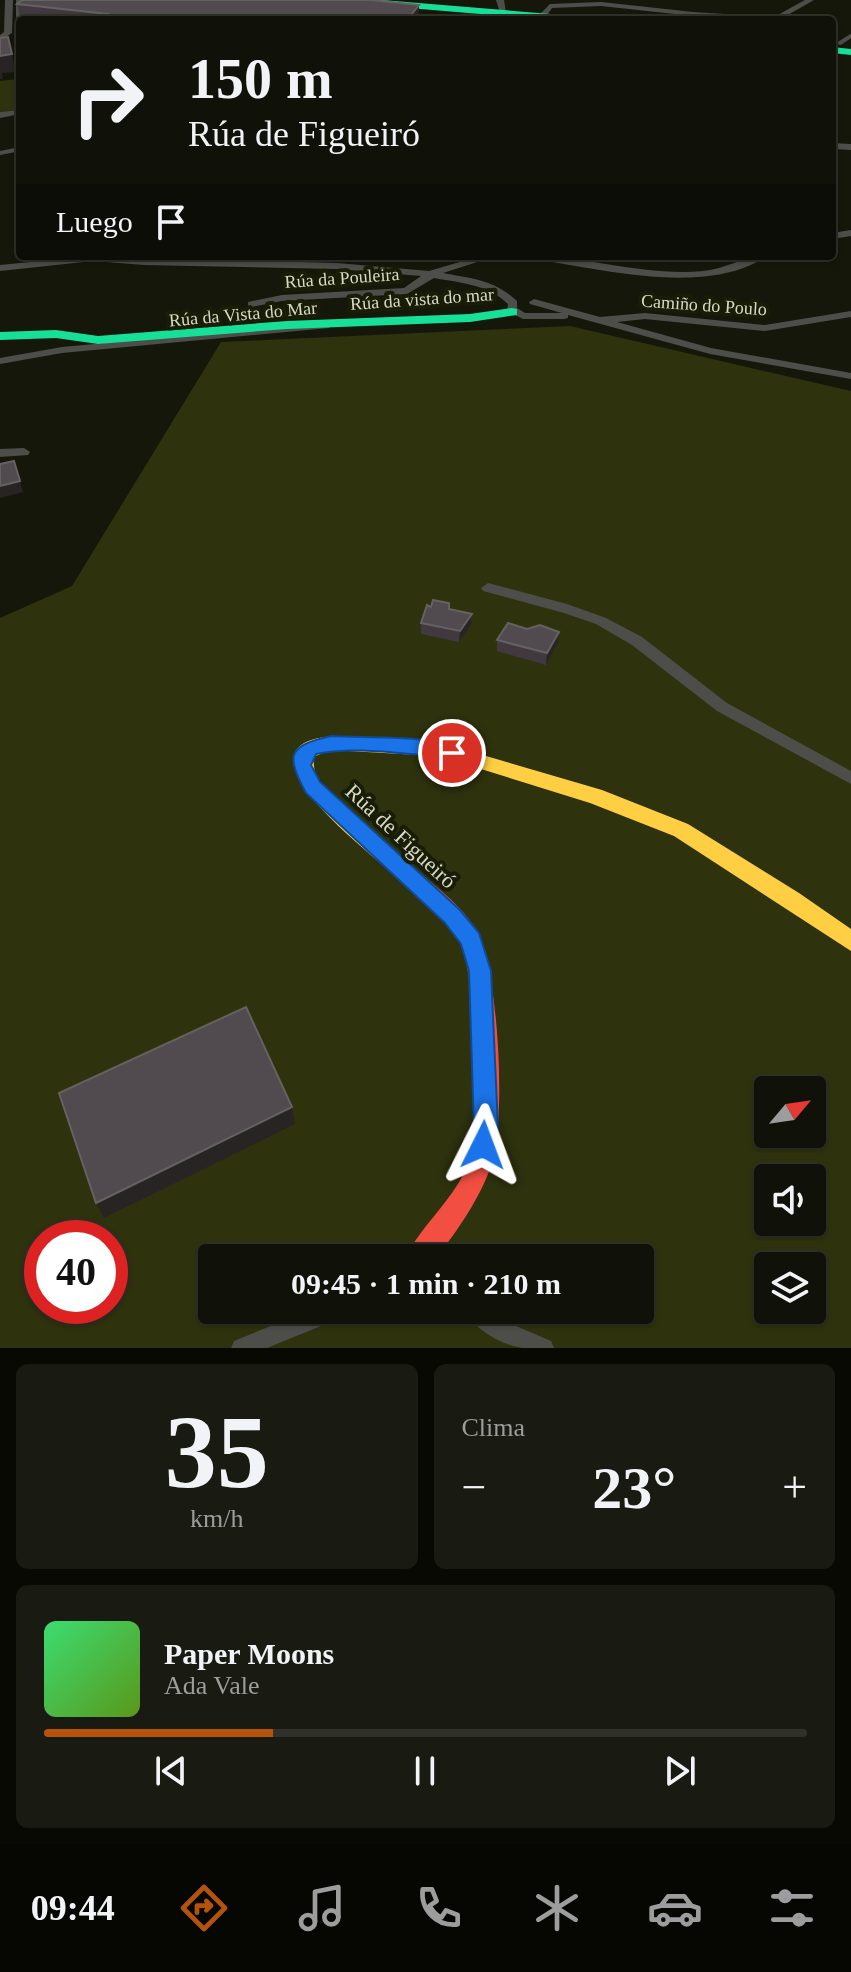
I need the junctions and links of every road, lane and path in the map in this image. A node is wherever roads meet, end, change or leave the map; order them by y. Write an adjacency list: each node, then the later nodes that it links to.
1 (9, 0): 16 (street)
2 (18, 0): 11 (lane)
3 (646, 0): 8 (street)
4 (781, 0): 10 (street)
5 (810, 0): 10 (street)
6 (357, 1): 7 (street); 9 (street)
7 (328, 2)
8 (639, 9): 13 (street); 14 (street)
9 (496, 12): 12 (street)
10 (788, 15): 15 (street)
11 (18, 16)
12 (521, 16)
13 (536, 16)
14 (734, 16)
15 (785, 16)
16 (0, 39)
17 (80, 260): 22 (street, Rúa da Pouleira)
18 (175, 260): 23 (street, Rúa da Pouleira)
19 (477, 260): 23 (street)
20 (562, 260): 21 (street)
21 (752, 260)
22 (0, 268)
23 (430, 274): 25 (street, Rúa da Pouleira); 26 (street, Rúa da Pouleira)
24 (534, 302): 26 (street); 26 (street); 28 (street)
25 (252, 304)
26 (518, 310): 28 (street); 29 (street, Rúa da vista do mar)
27 (851, 314): 28 (street, Camiño do Poulo)
28 (596, 318): 33 (street)
29 (333, 325): 31 (street, Rúa da Vista do Mar)
30 (0, 336): 31 (street, Rúa da Vista do Mar)
31 (73, 342): 32 (street, Rúa da Vista do Mar)
32 (0, 361)
33 (851, 376)
34 (24, 452): 35 (street)
35 (0, 453)
36 (488, 588): 37 (street)
37 (851, 778)
38 (851, 941): 39 (street, Rúa de Figueiró)
39 (436, 1244)
40 (301, 1324): 42 (street)
41 (488, 1324): 43 (street)
42 (241, 1348)
43 (544, 1348)

